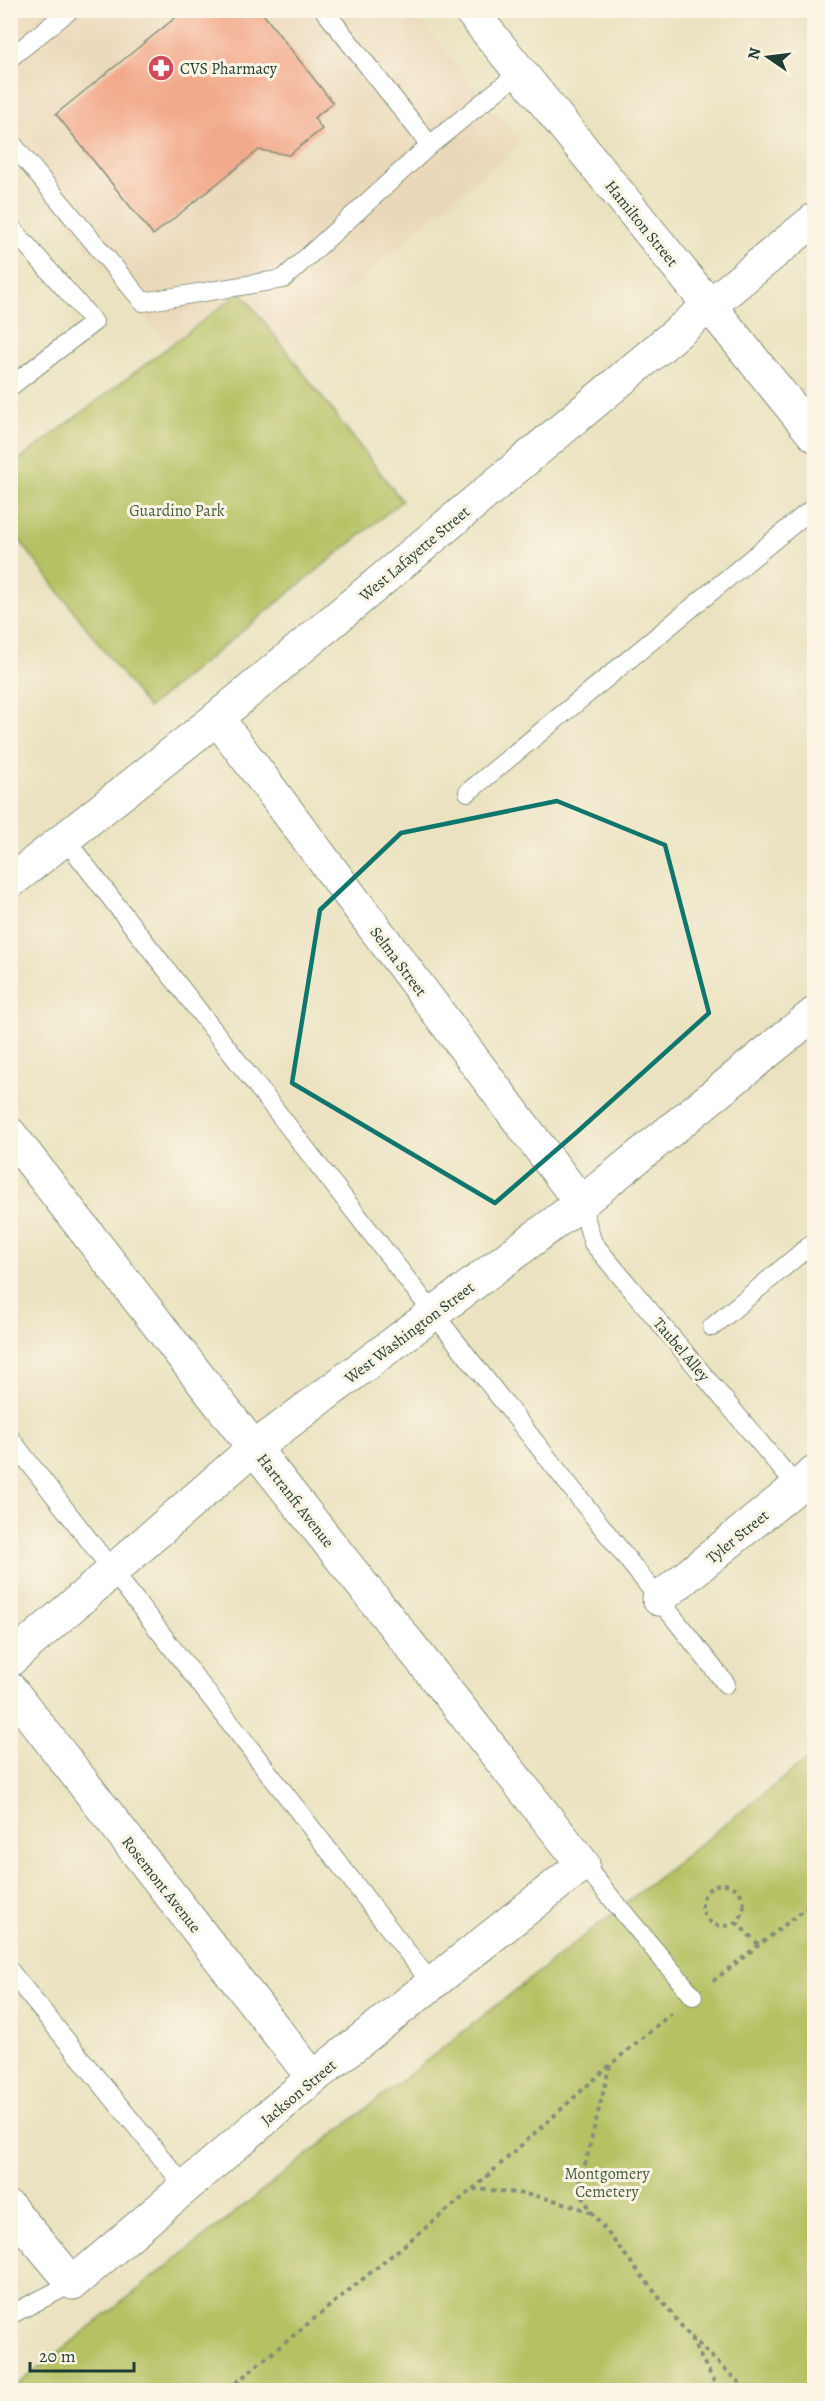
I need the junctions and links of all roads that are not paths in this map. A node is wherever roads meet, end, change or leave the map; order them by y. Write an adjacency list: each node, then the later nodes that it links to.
1 (70, 10): 4 (lane)
2 (324, 10): 7 (lane)
3 (470, 10): 5 (street, Hamilton Street)
4 (10, 58)
5 (519, 72): 7 (lane); 10 (street, Hamilton Street)
6 (10, 141): 7 (lane)
7 (430, 145)
8 (814, 220): 10 (street, West Lafayette Street)
9 (10, 226): 11 (lane)
10 (709, 306): 12 (street, Hamilton Street); 14 (street, West Lafayette Street)
11 (10, 387)
12 (814, 435)
13 (814, 507): 15 (lane)
14 (217, 718): 16 (street, West Lafayette Street); 20 (street, Selma Street)
15 (468, 792)
16 (65, 839): 17 (street, West Lafayette Street); 22 (lane)
17 (10, 882)
18 (812, 1022): 20 (street, West Washington Street)
19 (10, 1134): 25 (street, Hartranft Avenue)
20 (581, 1203): 22 (street, West Washington Street); 26 (lane, Taubel Alley)
21 (814, 1242): 23 (lane)
22 (434, 1314): 25 (street, West Washington Street); 28 (lane)
23 (712, 1327)
24 (10, 1438): 27 (lane)
25 (254, 1448): 27 (street, West Washington Street); 32 (street, Hartranft Avenue)
26 (806, 1480): 28 (street, Tyler Street)
27 (114, 1570): 29 (street, West Washington Street); 34 (lane)
28 (659, 1599): 30 (lane)
29 (10, 1660)
30 (726, 1684)
31 (10, 1689): 36 (street, Rosemont Avenue)
32 (583, 1864): 34 (street, Jackson Street); 35 (lane)
33 (10, 1971): 37 (lane)
34 (432, 1984): 36 (street, Jackson Street)
35 (693, 1996)
36 (314, 2078): 37 (street, Jackson Street)
37 (186, 2188): 39 (street, Jackson Street)
38 (10, 2208): 39 (street)
39 (72, 2283): 40 (lane, Jackson Street)
40 (10, 2315)

